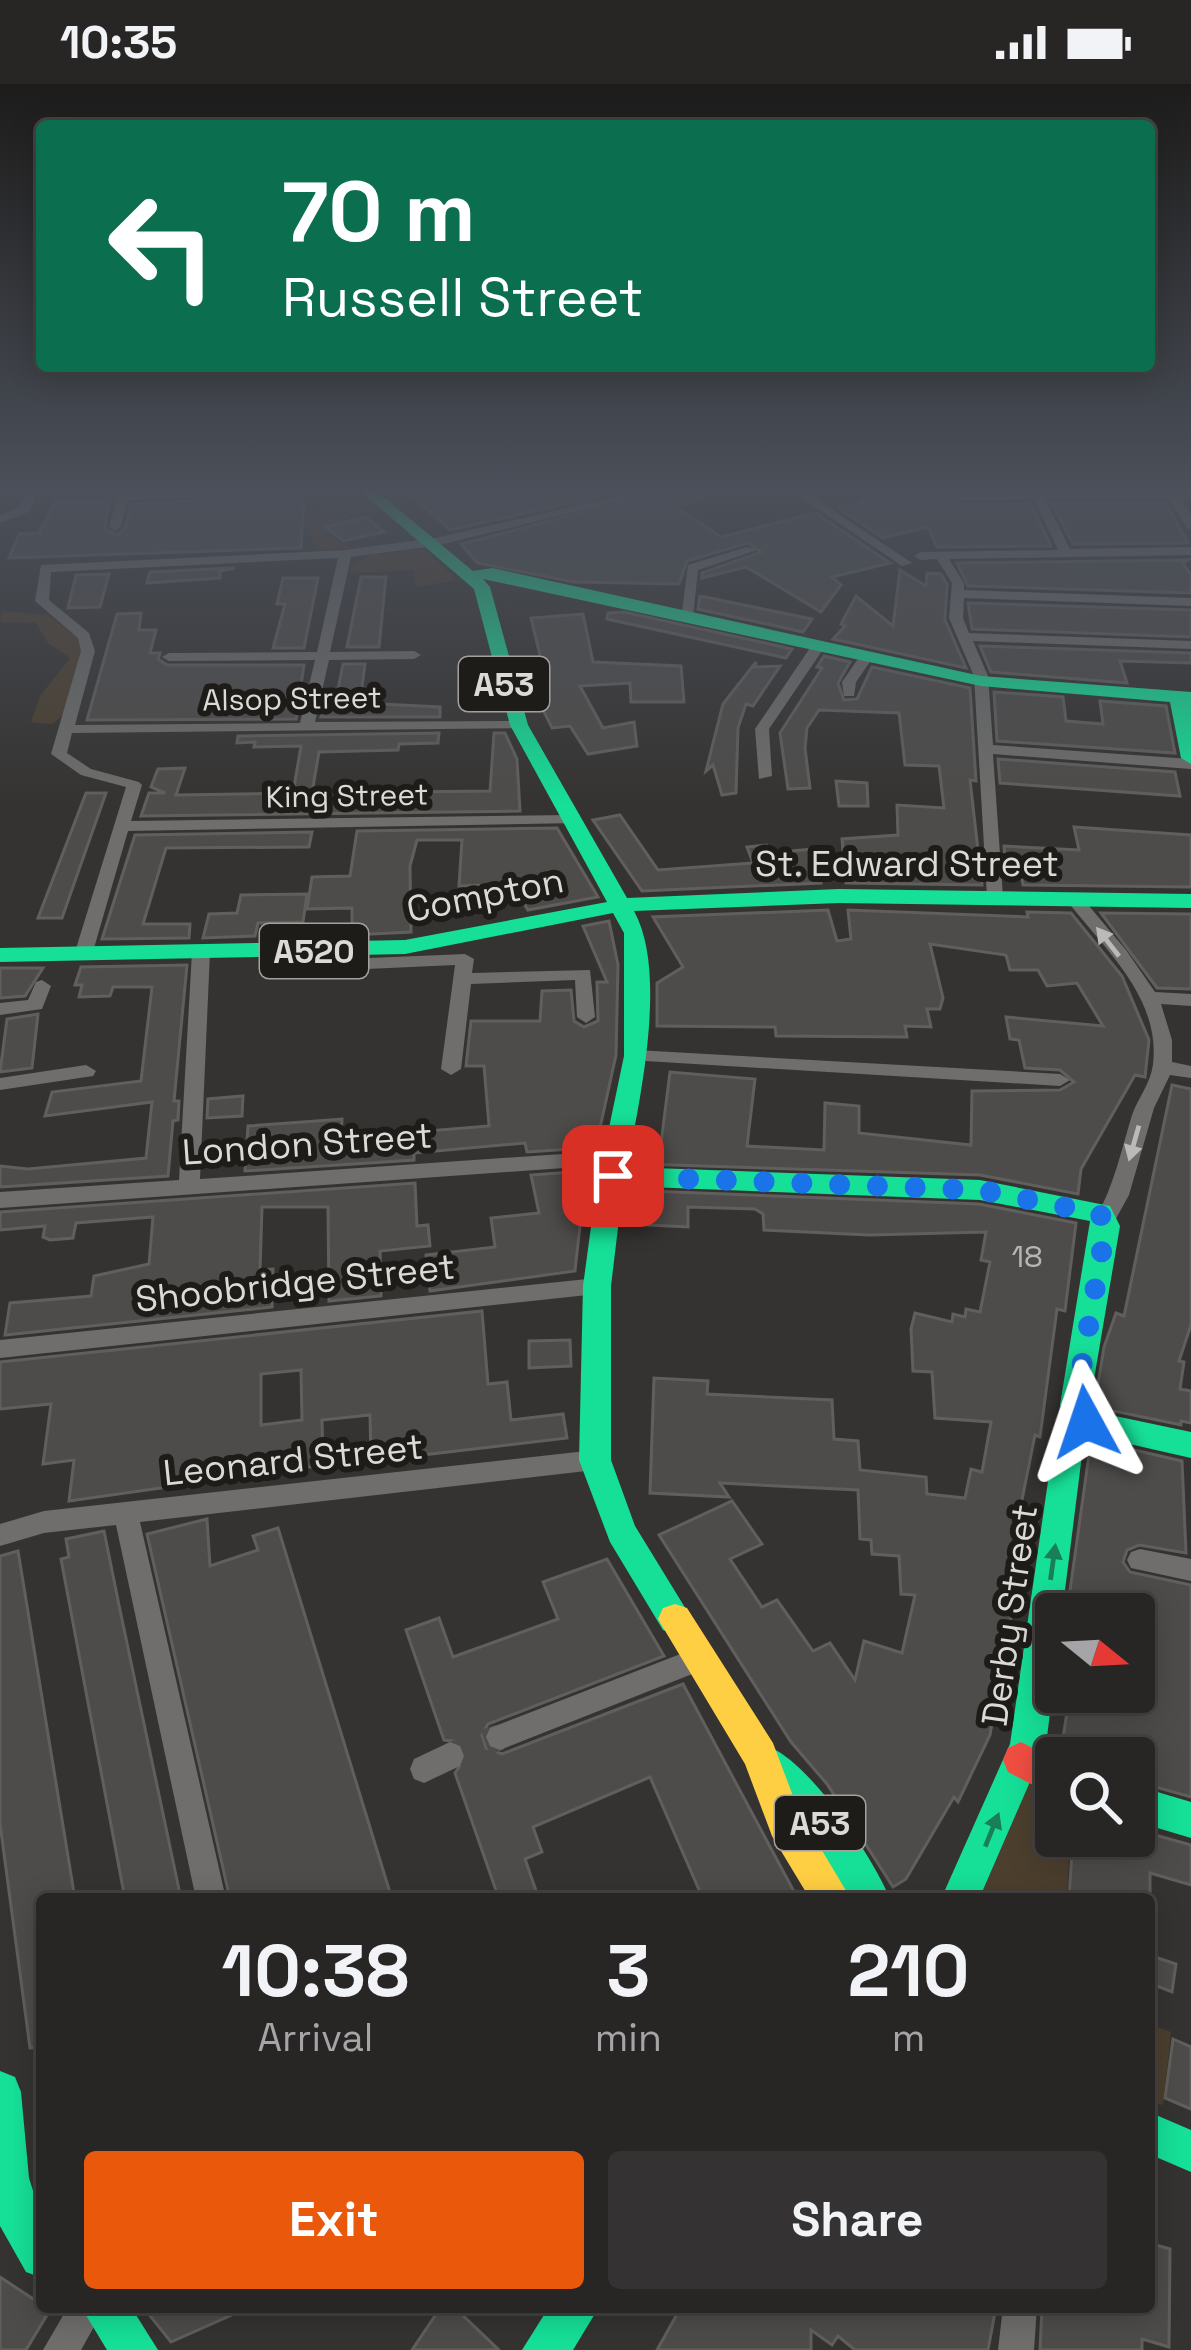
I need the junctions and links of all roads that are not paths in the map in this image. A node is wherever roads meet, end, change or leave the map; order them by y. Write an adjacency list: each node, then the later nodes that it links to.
1 (41, 596): 22 (street)
2 (336, 596): 13 (street)
3 (484, 596): 20 (main road, A53)
4 (595, 596): 9 (main road)
5 (689, 596): 9 (street)
6 (957, 596): 10 (street)
7 (1008, 596): 8 (street)
8 (1191, 602)
9 (686, 616): 11 (main road)
10 (964, 638): 12 (street); 17 (street)
11 (818, 645): 15 (main road); 25 (street)
12 (1191, 645)
13 (322, 656): 14 (street); 16 (street); 21 (street)
14 (414, 656)
15 (867, 656): 17 (main road); 18 (street)
16 (170, 657)
17 (981, 680): 19 (main road); 23 (street)
18 (849, 693)
19 (1185, 697): 24 (main road)
20 (519, 725): 21 (street, Alsop Street); 26 (main road, A53)
21 (307, 726): 22 (street, Alsop Street)
22 (66, 729): 27 (street)
23 (988, 749): 24 (street); 28 (street)
24 (1191, 761)
25 (764, 776)
26 (572, 820): 27 (street, King Street); 31 (main road, A53)
27 (123, 826): 35 (street)
28 (994, 897): 29 (main road, St. Edward Street / A520); 31 (main road, St. Edward Street / A520)
29 (1073, 898): 30 (main road, St. Edward Street / A520); 38 (street, one-way to 29)
30 (1191, 901)
31 (623, 905): 32 (main road, Compton / A520); 42 (main road, A53)
32 (329, 951): 33 (main road, Compton / A520); 36 (street)
33 (201, 952): 35 (main road, Compton / A520); 50 (street)
34 (0, 955): 35 (main road, Compton / A520)
35 (83, 955)
36 (465, 969): 41 (street); 44 (street)
37 (42, 986): 40 (street)
38 (1151, 998): 39 (street); 43 (street)
39 (1191, 1000)
40 (0, 1009)
41 (586, 1017)
42 (636, 1057): 47 (street); 49 (main road, A53)
43 (1163, 1066): 46 (street); 52 (street, Derby Street, one-way to 52)
44 (452, 1069)
45 (86, 1071): 48 (street)
46 (1191, 1072)
47 (1060, 1081)
48 (0, 1084)
49 (616, 1167): 50 (street, London Street); 52 (main road); 53 (main road, A53)
50 (190, 1185): 51 (street, London Street)
51 (0, 1200)
52 (1106, 1220): 55 (main road, Derby Street)
53 (597, 1286): 54 (street, Shoobridge Street); 57 (main road, A53)
54 (0, 1349)
55 (1086, 1422): 56 (main road); 65 (main road, Derby Street, one-way to 55)
56 (1191, 1445)
57 (596, 1460): 58 (street, Leonard Street); 62 (main road, A53)
58 (126, 1513): 59 (street, Leonard Street); 69 (street)
59 (0, 1535)
60 (1140, 1560): 61 (street)
61 (1191, 1570)
62 (701, 1658): 63 (street); 64 (main road, A53)
63 (500, 1737)
64 (760, 1755): 70 (main road, A53); 71 (main road, A53)
65 (1021, 1760): 66 (main road); 72 (main road, Derby Street, one-way to 65)
66 (1035, 1768)
67 (1155, 1809): 68 (main road)
68 (1191, 1820)
69 (210, 1893)
70 (828, 1893)
71 (867, 1893)
72 (963, 1893)
73 (0, 2092): 76 (main road)
74 (1155, 2136): 75 (main road)
75 (1191, 2152)
76 (7, 2210): 77 (main road)
77 (36, 2251)
78 (84, 2313): 82 (street)
79 (107, 2313): 83 (main road)
80 (573, 2313): 84 (main road)
81 (1019, 2313): 85 (street)
82 (61, 2350)
83 (135, 2350)
84 (545, 2350)
85 (1016, 2350)

